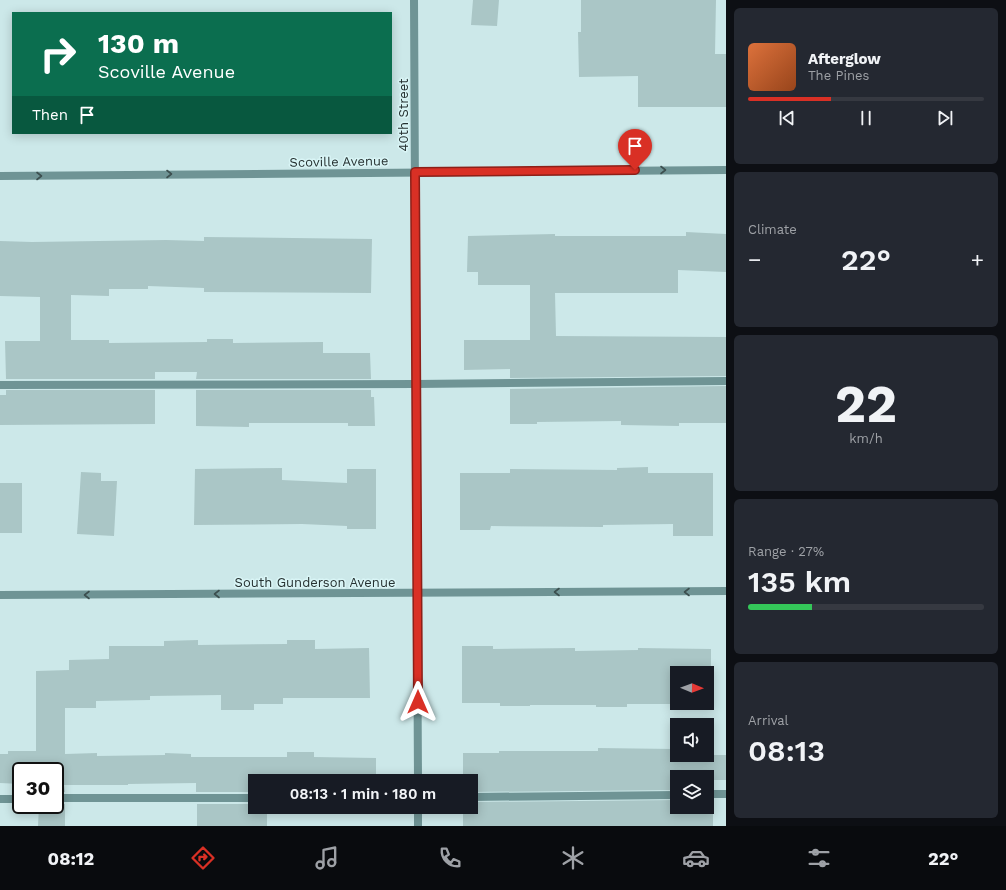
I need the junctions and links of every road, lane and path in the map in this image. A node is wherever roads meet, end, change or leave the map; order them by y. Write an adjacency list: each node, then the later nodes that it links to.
1 (414, 0): 3 (street, 40th Street)
2 (726, 170): 3 (street, Scoville Avenue, one-way to 2)
3 (415, 172): 4 (street, Scoville Avenue, one-way to 3); 6 (street, 40th Street)
4 (0, 176)
5 (726, 381): 6 (street)
6 (416, 384): 7 (street); 9 (street, 40th Street)
7 (0, 385)
8 (726, 591): 9 (street, South Gunderson Avenue, one-way to 9)
9 (417, 593): 10 (street, South Gunderson Avenue, one-way to 10); 11 (street, 40th Street)
10 (0, 595)
11 (418, 774)
12 (714, 794): 13 (street)
13 (726, 794)
14 (670, 795): 15 (street)
15 (478, 797)
16 (64, 798): 17 (street)
17 (248, 798)
18 (0, 799): 19 (street)
19 (12, 799)
20 (418, 814): 21 (street)
21 (418, 826)

